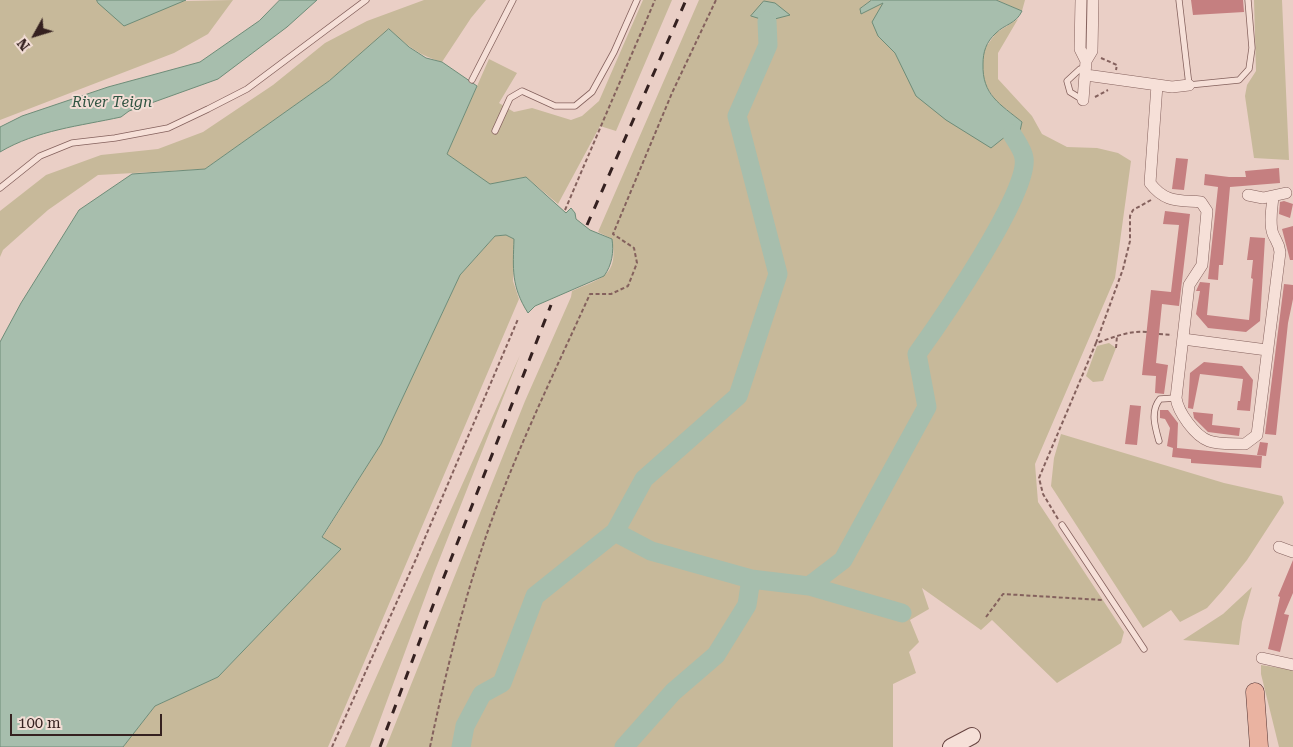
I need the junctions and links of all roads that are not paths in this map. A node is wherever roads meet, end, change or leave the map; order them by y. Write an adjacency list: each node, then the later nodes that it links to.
1 (366, 0): 14 (lane)
2 (513, 0): 9 (lane)
3 (637, 0): 13 (lane)
4 (1081, 0): 8 (street)
5 (1093, 0): 8 (street)
6 (1179, 0): 11 (lane)
7 (1248, 0): 11 (lane)
8 (1086, 68): 10 (street); 12 (street); 12 (lane)
9 (472, 80)
10 (1157, 85): 11 (street); 18 (street)
11 (1189, 85)
12 (1088, 99)
13 (494, 131)
14 (0, 188)
15 (1286, 193): 17 (street)
16 (1248, 195): 17 (street)
17 (1273, 197): 19 (street)
18 (1183, 338): 19 (street); 20 (street)
19 (1267, 350): 20 (street)
20 (1176, 398): 21 (lane)
21 (1154, 425): 22 (lane); 23 (lane)
22 (1147, 428)
23 (1160, 441)
24 (1062, 525): 27 (lane)
25 (1279, 547): 26 (street)
26 (1293, 552)
27 (1144, 648)
28 (1262, 658): 29 (street)
29 (1293, 665)
30 (1255, 692): 33 (main road)
31 (972, 736): 32 (street)
32 (951, 747)
33 (1259, 747)

